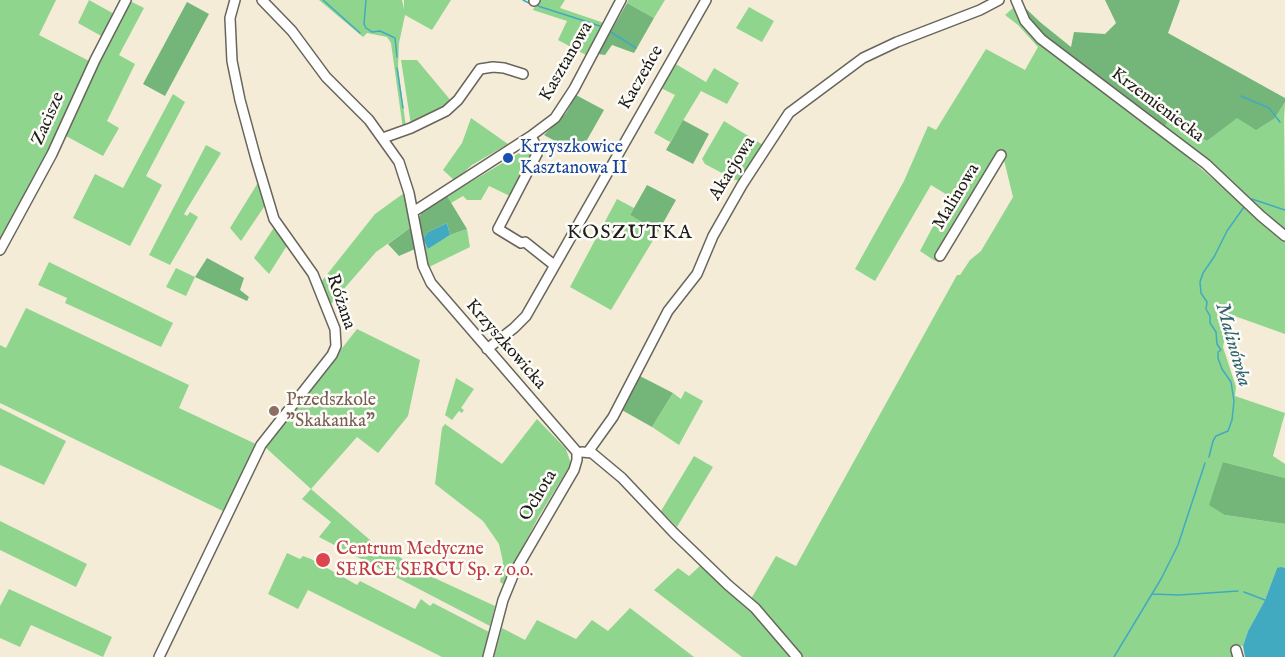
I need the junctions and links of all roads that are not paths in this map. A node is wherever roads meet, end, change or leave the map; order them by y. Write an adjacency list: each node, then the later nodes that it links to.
1 (126, 0): 14 (street, Zacisze)
2 (235, 0): 20 (street, Różana)
3 (262, 0): 10 (street, Krzyszkowicka)
4 (621, 0): 9 (street, Kasztanowa)
5 (706, 0): 16 (street, Kaczeńce)
6 (999, 0): 19 (street, Akacjowa)
7 (1016, 0): 13 (street, Krzemieniecka)
8 (523, 74): 10 (street)
9 (531, 136): 12 (street, Kasztanowa); 16 (street)
10 (383, 138): 12 (street, Krzyszkowicka)
11 (1001, 155): 15 (street, Malinowa)
12 (413, 212): 17 (street, Krzyszkowicka)
13 (1285, 236)
14 (0, 250)
15 (940, 256)
16 (554, 265): 17 (street, Kaczeńce)
17 (487, 349): 18 (street, Krzyszkowicka)
18 (577, 452): 19 (street); 21 (street, Ochota)
19 (588, 452): 22 (street)
20 (159, 657)
21 (488, 657)
22 (797, 657)

